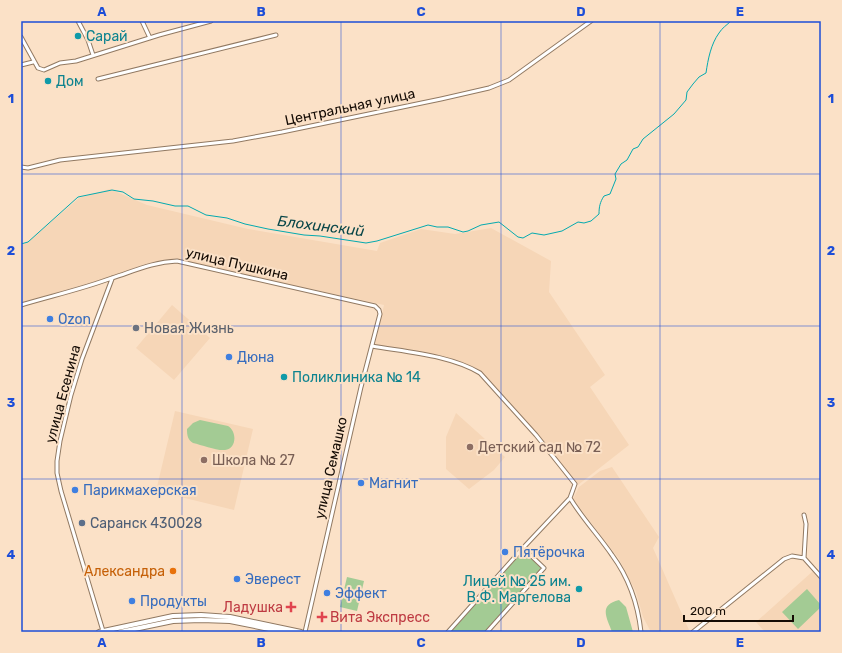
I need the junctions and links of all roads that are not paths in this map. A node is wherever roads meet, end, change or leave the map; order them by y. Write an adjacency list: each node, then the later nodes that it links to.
1 (78, 21): 8 (street)
2 (142, 21): 7 (street)
3 (209, 21): 7 (street)
4 (591, 21): 12 (street, Центральная улица)
5 (276, 35): 11 (street)
6 (21, 37): 9 (street)
7 (150, 38): 8 (street)
8 (93, 55): 9 (street)
9 (33, 62): 10 (street)
10 (21, 65)
11 (98, 79)
12 (21, 167)
13 (112, 279): 14 (street, улица Пушкина); 15 (street, улица Пушкина); 23 (street, улица Есенина)
14 (21, 305)
15 (379, 310): 16 (street, улица Семашко)
16 (372, 346): 17 (street); 27 (street, улица Семашко)
17 (570, 498): 19 (street); 30 (street)
18 (804, 515): 20 (street)
19 (523, 548): 28 (street); 29 (street)
20 (804, 558): 21 (street); 31 (street)
21 (821, 577)
22 (230, 619): 23 (main road); 24 (main road); 25 (main road); 26 (main road)
23 (102, 632)
24 (120, 632)
25 (284, 632)
26 (300, 632)
27 (305, 632)
28 (448, 632)
29 (487, 632)
30 (641, 632)
31 (693, 632)

